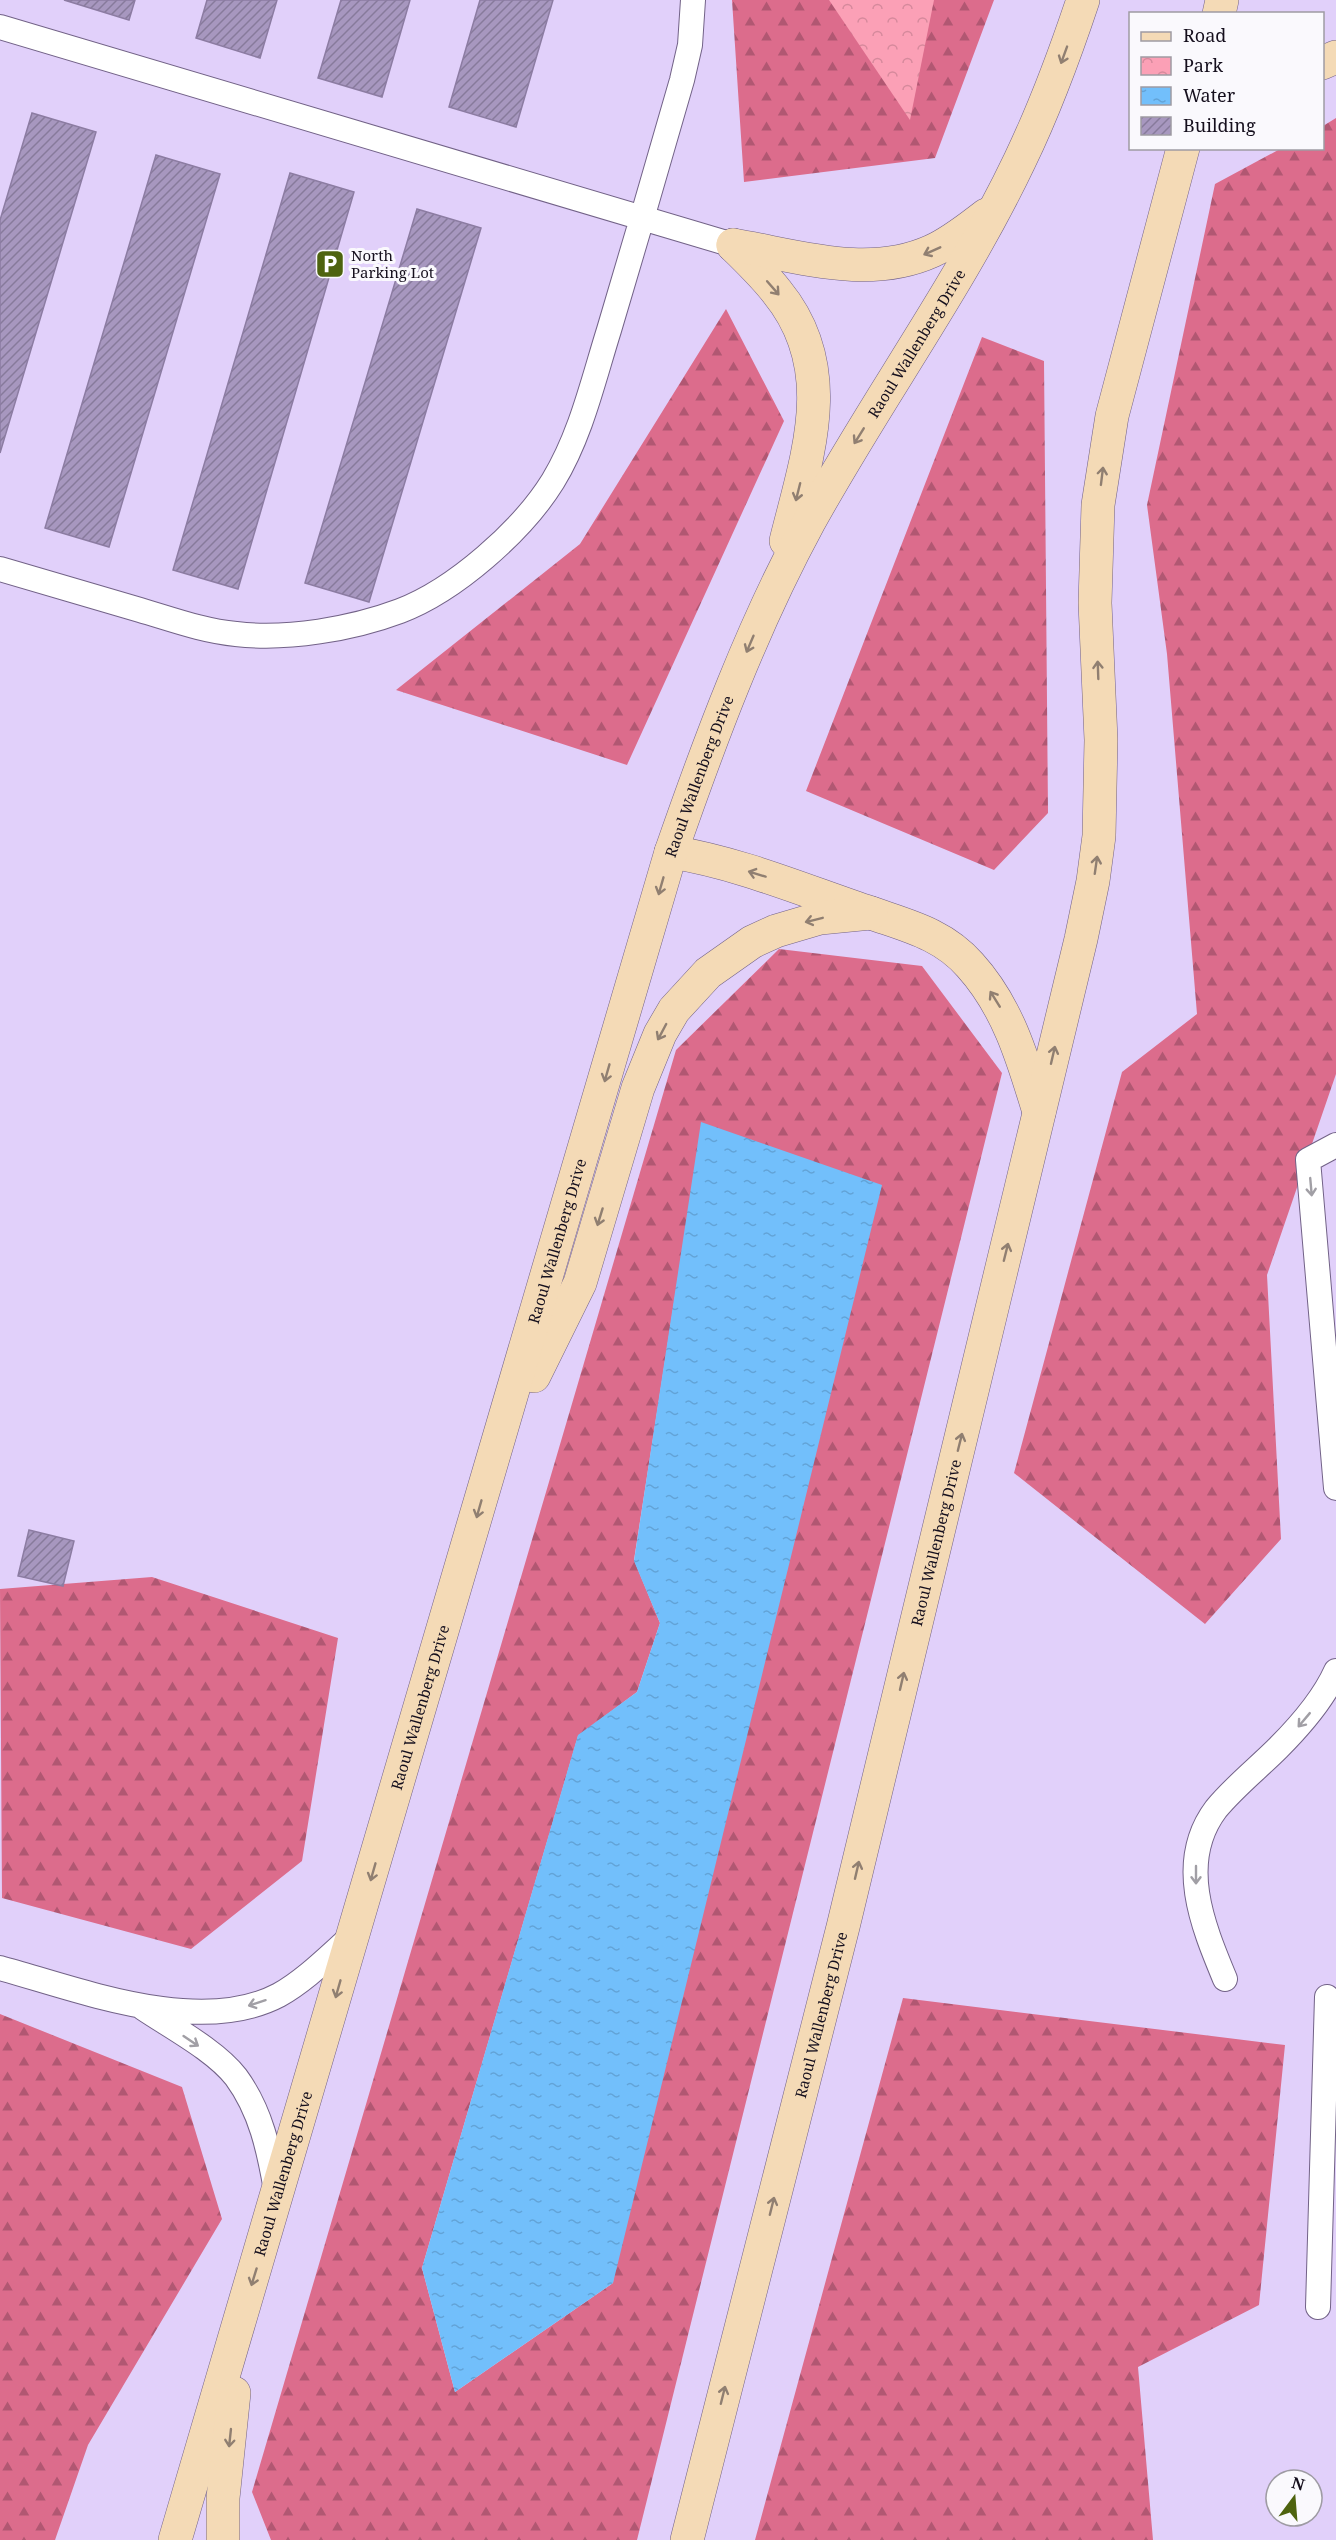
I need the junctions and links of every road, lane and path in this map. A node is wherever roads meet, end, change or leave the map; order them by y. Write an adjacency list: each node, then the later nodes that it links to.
1 (693, 0): 6 (lane)
2 (1083, 0): 5 (street, Raoul Wallenberg Drive, one-way to 5)
3 (0, 27): 6 (lane)
4 (1187, 154): 12 (street, Raoul Wallenberg Drive, one-way to 4)
5 (997, 206): 7 (street, one-way to 7); 9 (street, Raoul Wallenberg Drive, one-way to 9)
6 (643, 218): 7 (lane); 8 (lane)
7 (733, 245): 9 (street, one-way to 9)
8 (0, 569)
9 (773, 590): 10 (street, Raoul Wallenberg Drive, one-way to 10)
10 (671, 852): 11 (street, one-way to 10); 14 (street, Raoul Wallenberg Drive, one-way to 14)
11 (872, 913): 12 (street, one-way to 11); 14 (street, one-way to 14)
12 (1039, 1112): 25 (street, Raoul Wallenberg Drive, one-way to 12)
13 (1336, 1145): 15 (lane, one-way to 15)
14 (495, 1453): 17 (street, Raoul Wallenberg Drive, one-way to 17)
15 (1336, 1488)
16 (1336, 1671): 19 (lane, one-way to 19)
17 (355, 1933): 21 (lane, one-way to 21); 22 (street, Raoul Wallenberg Drive, one-way to 22)
18 (0, 1968): 21 (lane)
19 (1226, 1979)
20 (1327, 1997): 23 (lane)
21 (143, 2008): 22 (lane, one-way to 22)
22 (278, 2196): 24 (street, Raoul Wallenberg Drive, one-way to 24)
23 (1318, 2307)
24 (242, 2317): 26 (street, Raoul Wallenberg Drive); 27 (street, one-way to 27)
25 (708, 2451): 28 (street); 29 (street, Raoul Wallenberg Drive)
26 (175, 2540)
27 (223, 2540)
28 (671, 2540)
29 (687, 2540)

